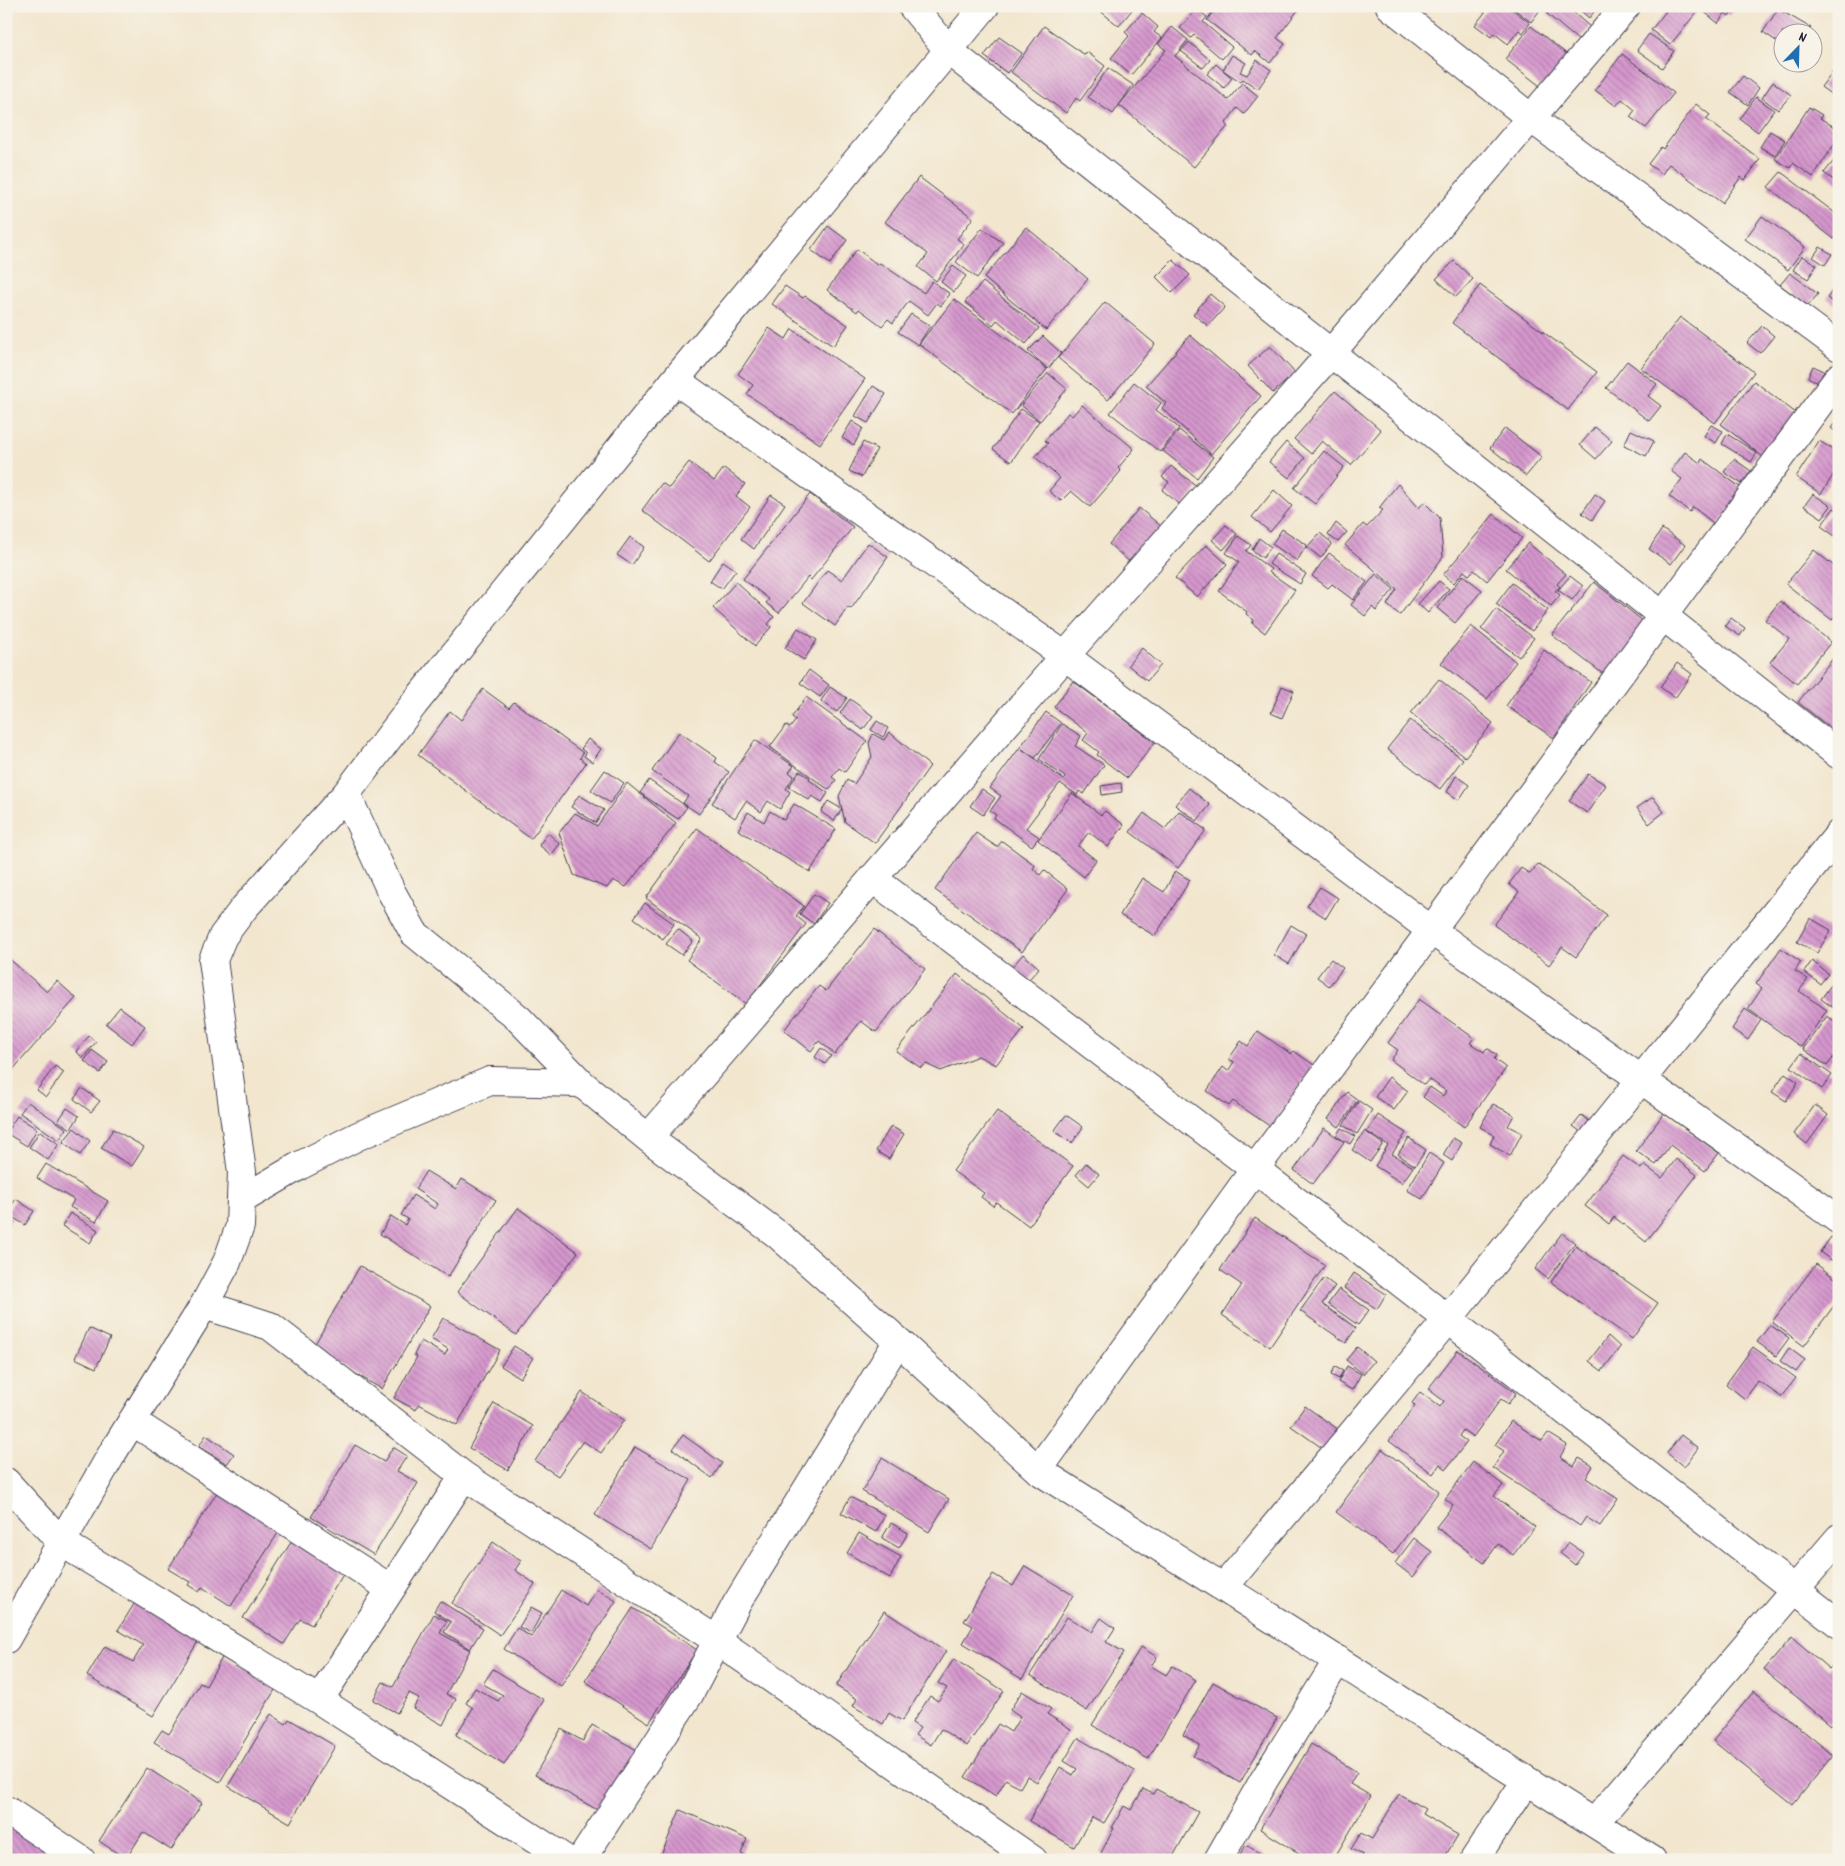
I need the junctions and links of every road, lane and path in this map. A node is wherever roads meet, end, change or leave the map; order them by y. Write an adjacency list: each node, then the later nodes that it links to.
1 (912, 6): 5 (street)
2 (985, 6): 5 (street)
3 (1390, 6): 6 (street)
4 (1626, 6): 6 (street)
5 (949, 51): 8 (street); 10 (street)
6 (1532, 119): 7 (street); 8 (street)
7 (1839, 347)
8 (1331, 353): 11 (street); 12 (street)
9 (1839, 377): 11 (street)
10 (675, 380): 12 (street); 14 (street)
11 (1664, 616): 13 (street); 17 (street)
12 (1065, 656): 16 (street); 17 (street)
13 (1839, 755)
14 (346, 794): 19 (street); 22 (street)
15 (1839, 834): 18 (street)
16 (872, 878): 20 (street); 21 (street)
17 (1431, 930): 18 (street); 21 (street)
18 (1640, 1080): 23 (street); 25 (street)
19 (582, 1083): 20 (street); 22 (street)
20 (648, 1138): 26 (street)
21 (1255, 1169): 25 (street); 28 (street)
22 (242, 1200): 24 (street)
23 (1839, 1220)
24 (204, 1304): 27 (street); 29 (street)
25 (1448, 1319): 33 (street); 35 (street)
26 (898, 1341): 28 (street); 38 (street)
27 (132, 1421): 32 (street); 34 (street)
28 (1038, 1470): 33 (street)
29 (464, 1476): 34 (street); 38 (street)
30 (6, 1482): 32 (street)
31 (1839, 1538): 35 (street)
32 (61, 1542): 37 (street); 40 (street)
33 (1223, 1588): 39 (street)
34 (391, 1589): 40 (street)
35 (1796, 1590): 36 (street); 43 (street)
36 (1839, 1624)
37 (6, 1639)
38 (718, 1640): 46 (street); 47 (street)
39 (1338, 1660): 41 (street); 48 (street)
40 (319, 1700): 45 (street)
41 (1526, 1781): 43 (street); 49 (street)
42 (6, 1810): 44 (street)
43 (1594, 1823): 50 (street)
44 (81, 1860)
45 (567, 1860)
46 (581, 1860)
47 (1033, 1860)
48 (1218, 1860)
49 (1474, 1860)
50 (1652, 1860)

